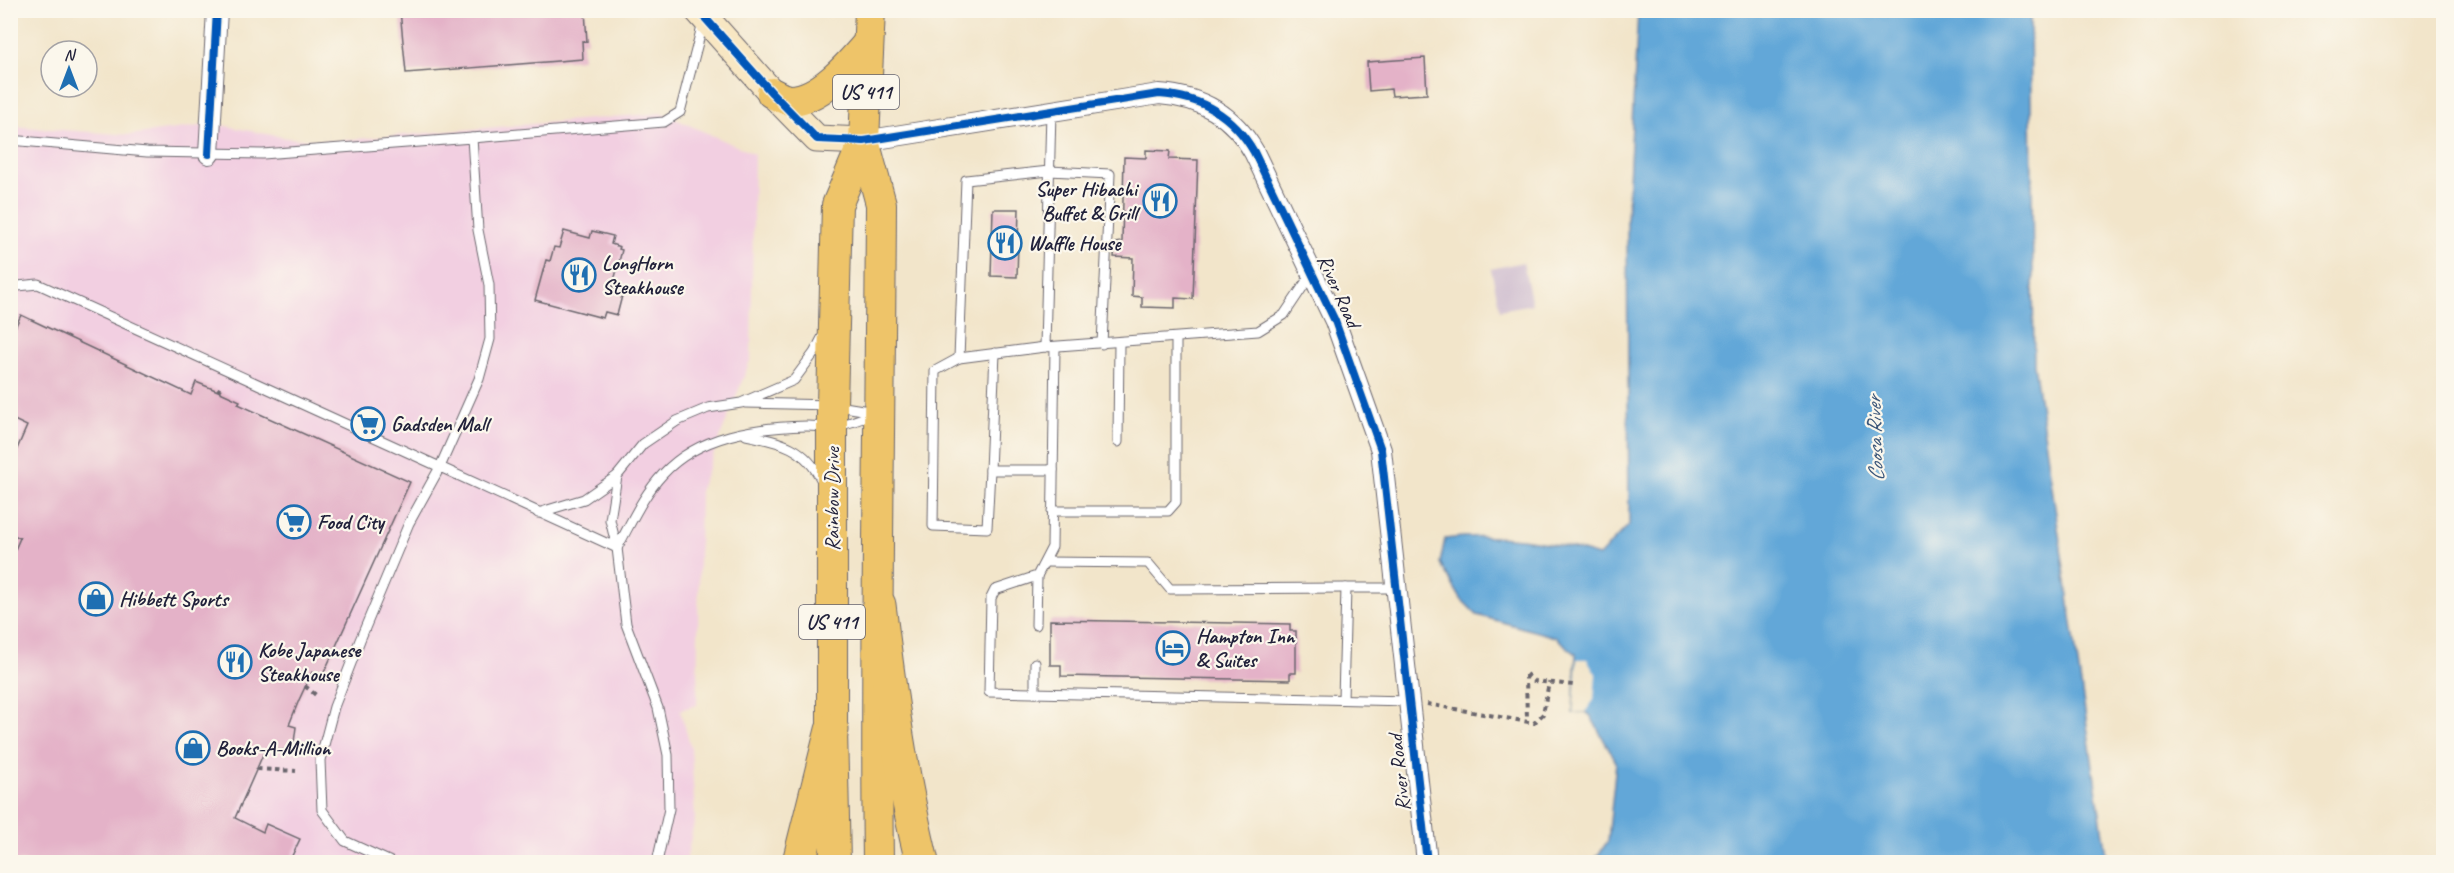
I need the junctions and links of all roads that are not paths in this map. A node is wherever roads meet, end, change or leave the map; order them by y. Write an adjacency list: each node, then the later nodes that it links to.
1 (217, 10): 10 (street)
2 (870, 10): 4 (main road, Rainbow Drive / US 411)
3 (701, 14): 5 (street); 7 (lane)
4 (868, 43): 5 (main road); 9 (main road, Rainbow Drive / US 411)
5 (772, 93): 9 (street)
6 (1052, 111): 9 (street, River Road); 11 (lane); 12 (street, River Road)
7 (472, 138): 10 (lane); 26 (lane)
8 (10, 140): 10 (lane)
9 (864, 141): 14 (main road, Rainbow Drive / US 411); 22 (main road, Rainbow Drive / US 411)
10 (209, 154)
11 (1049, 171): 17 (lane); 18 (lane); 20 (lane)
12 (1312, 273): 15 (lane); 37 (street, River Road)
13 (10, 290): 26 (lane)
14 (834, 313): 21 (lane); 23 (main road, Rainbow Drive / US 411)
15 (1176, 338): 16 (lane); 30 (lane)
16 (1119, 342): 17 (lane); 25 (lane)
17 (1102, 344): 18 (lane)
18 (1050, 347): 19 (lane); 28 (lane)
19 (994, 354): 20 (lane); 27 (lane)
20 (959, 358): 27 (lane)
21 (741, 403): 23 (lane); 29 (lane)
22 (880, 412): 23 (lane); 23 (lane); 38 (main road, Rainbow Drive / US 411)
23 (832, 416): 24 (lane); 32 (main road, Rainbow Drive / US 411)
24 (741, 433): 32 (lane); 33 (lane)
25 (1118, 442)
26 (440, 467): 31 (lane); 45 (lane)
27 (990, 470): 28 (lane)
28 (1053, 470): 30 (lane)
29 (617, 476): 31 (lane); 33 (lane)
30 (1052, 511): 34 (lane)
31 (538, 513): 33 (lane)
32 (832, 515): 44 (main road, Rainbow Drive / US 411)
33 (617, 548): 46 (lane)
34 (1045, 562): 35 (lane); 36 (lane)
35 (1037, 576): 39 (lane); 41 (lane)
36 (1346, 588): 37 (lane); 42 (lane)
37 (1396, 588): 43 (street, River Road)
38 (879, 605): 49 (main road, Rainbow Drive / US 411); 50 (highway)
39 (1036, 625)
40 (1035, 663): 41 (lane)
41 (1035, 693): 42 (lane)
42 (1343, 699): 43 (lane)
43 (1409, 700): 51 (street, River Road)
44 (832, 730): 47 (highway); 48 (main road, Rainbow Drive / US 411)
45 (391, 862)
46 (657, 862)
47 (799, 862)
48 (835, 862)
49 (878, 862)
50 (922, 862)
51 (1426, 862)

